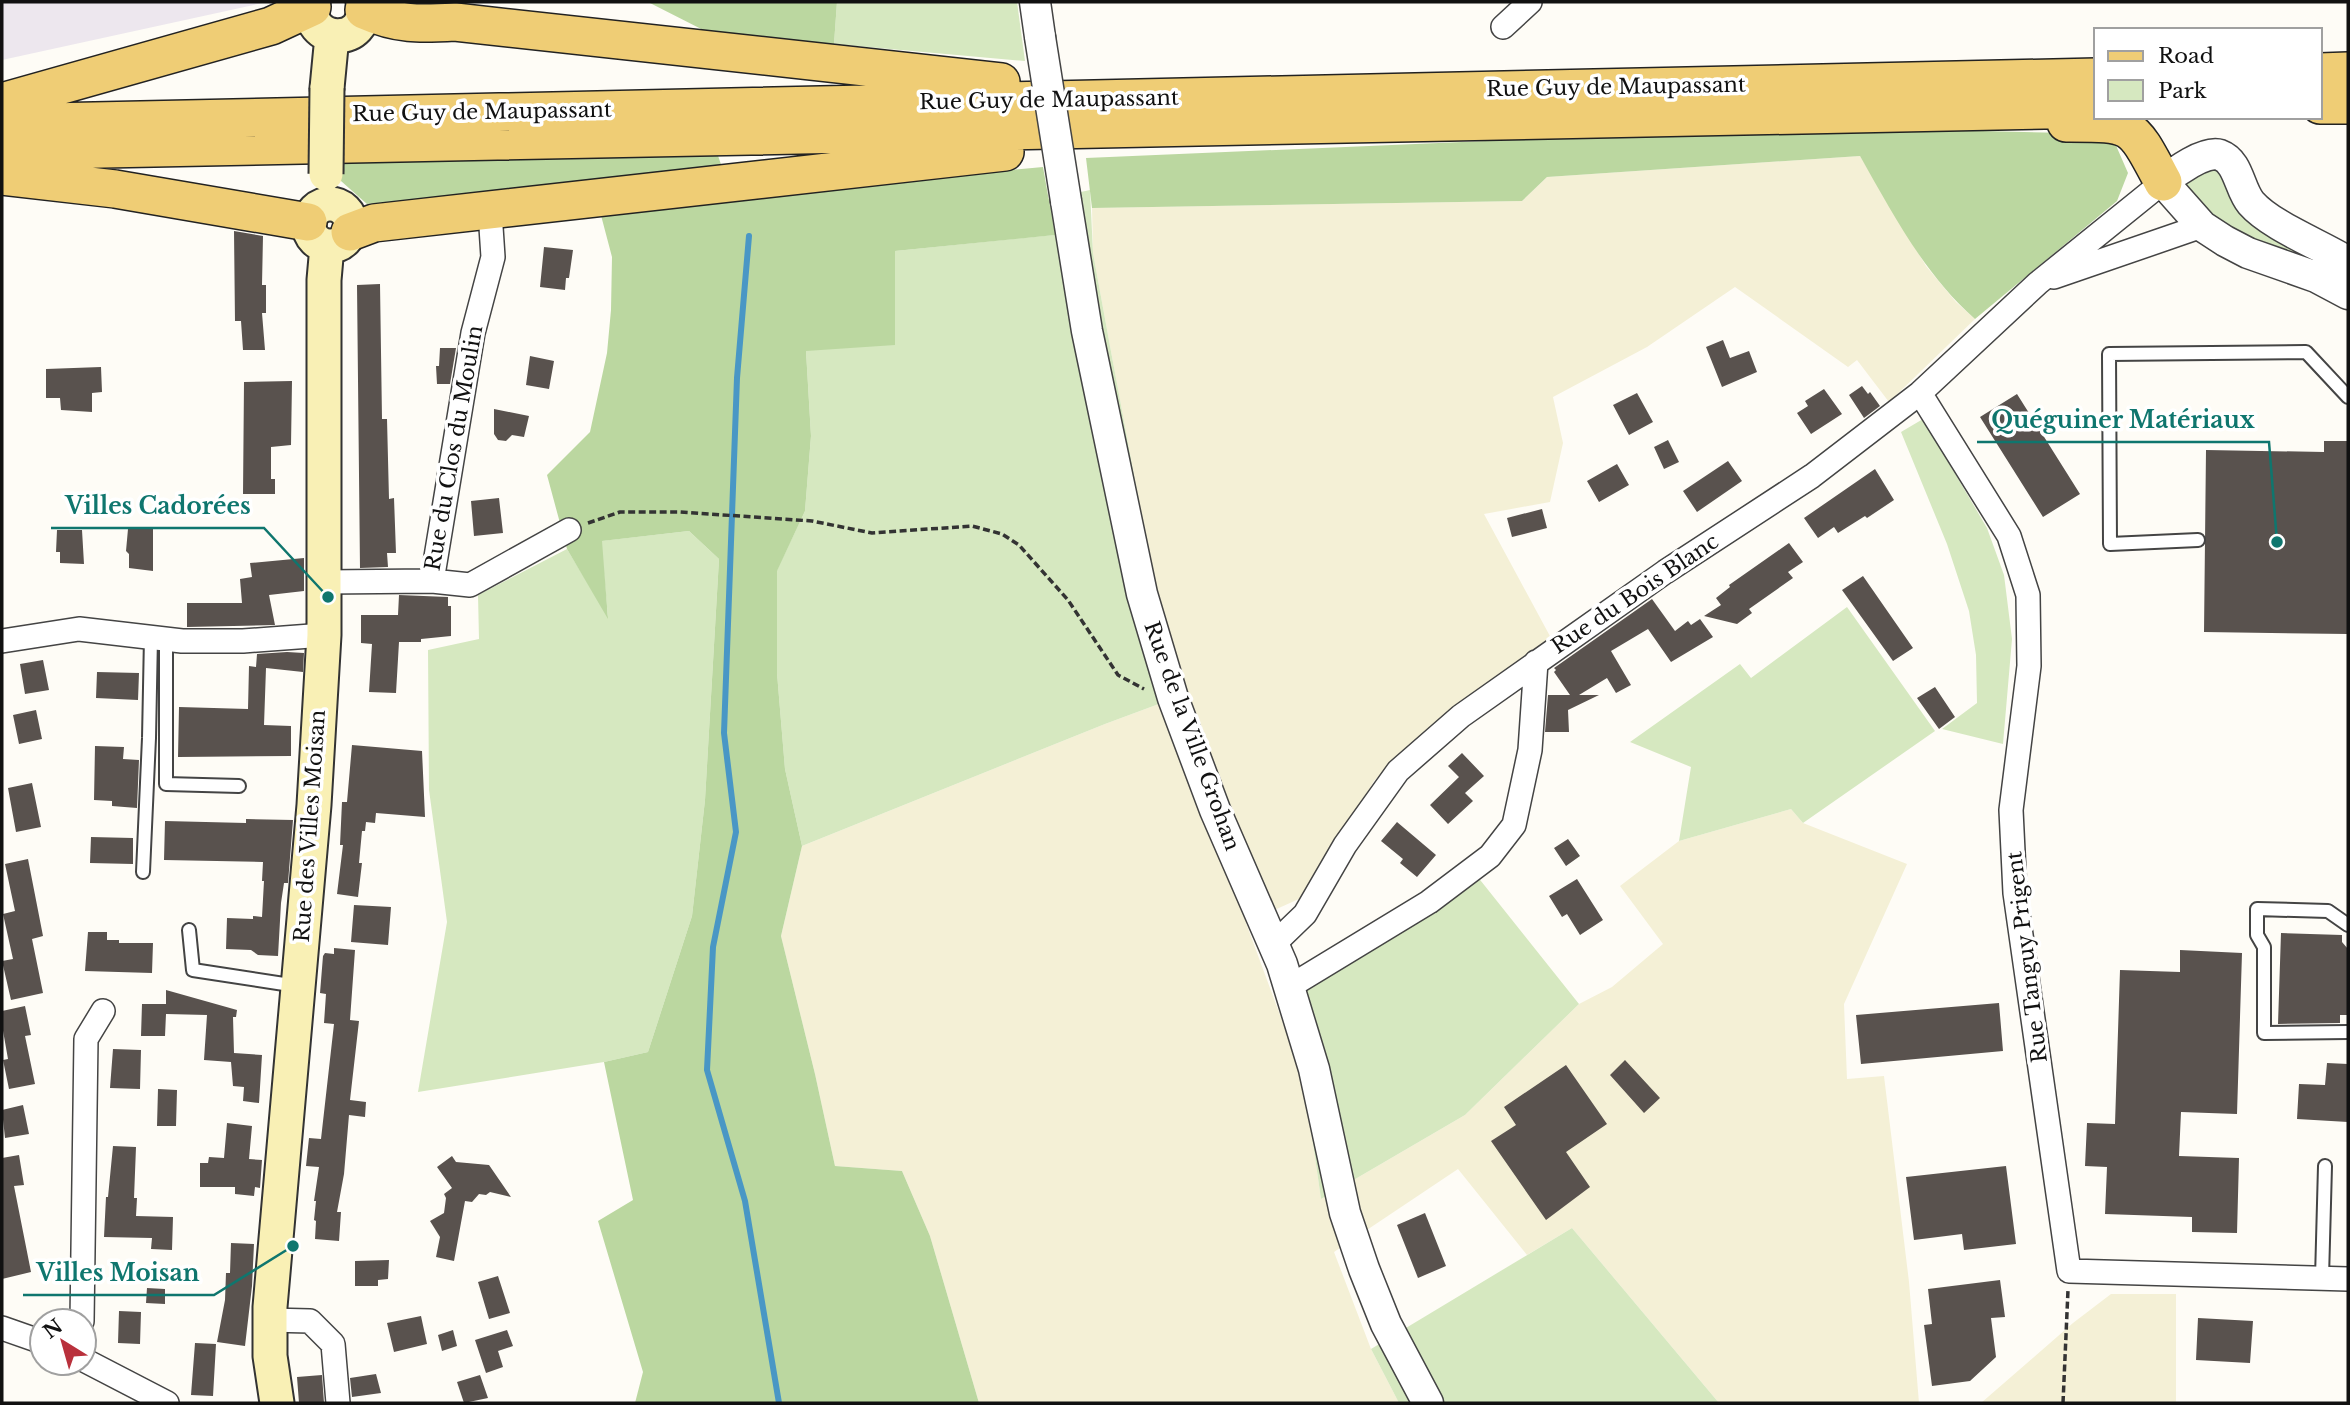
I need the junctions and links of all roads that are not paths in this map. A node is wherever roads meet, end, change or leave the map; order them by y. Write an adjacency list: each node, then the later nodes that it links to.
1 (1035, 2): 40 (street, Rue de la Ville Grohan, bridge)
2 (1530, 2): 5 (street)
3 (364, 6): 4 (main road); 9 (main road)
4 (319, 15): 10 (main road); 21 (main road, Rue des Villes Moisan, bridge)
5 (1503, 27)
6 (2348, 71): 7 (main road)
7 (2322, 72)
8 (2094, 77): 9 (main road, Rue Guy de Maupassant)
9 (1138, 98): 15 (main road, Rue Guy de Maupassant)
10 (2, 102)
11 (2322, 105): 12 (main road)
12 (2348, 105)
13 (2094, 109): 14 (main road, Rue Guy de Maupassant)
14 (1990, 111): 16 (main road, Rue Guy de Maupassant); 19 (main road)
15 (2, 123)
16 (1225, 126): 17 (main road, Rue Guy de Maupassant); 20 (main road)
17 (2, 151)
18 (2, 176): 21 (main road)
19 (2163, 182): 22 (street); 23 (street); 24 (street, Rue du Bois Blanc)
20 (490, 212): 21 (main road); 30 (street, Rue du Clos du Moulin)
21 (328, 216): 31 (main road, Rue des Villes Moisan)
22 (2203, 226): 24 (street, Rue du Bois Blanc); 25 (street)
23 (2348, 261)
24 (2038, 283): 26 (street, Rue du Bois Blanc)
25 (2348, 294)
26 (1920, 393): 35 (street, Rue du Bois Blanc); 46 (street, Rue Tanguy Prigent)
27 (2348, 397): 29 (lane)
28 (569, 530): 30 (street)
29 (2198, 540)
30 (432, 581): 31 (street, Rue du Clos du Moulin)
31 (325, 582): 32 (main road, Rue des Villes Moisan)
32 (324, 635): 33 (street); 41 (main road, Rue des Villes Moisan)
33 (158, 638): 34 (street); 36 (lane); 37 (lane)
34 (2, 641)
35 (1536, 663): 40 (street, Rue du Bois Blanc); 42 (street)
36 (239, 786)
37 (143, 872)
38 (2348, 925): 44 (lane)
39 (188, 930): 41 (lane)
40 (1274, 944): 42 (street, Rue de la Ville Grohan)
41 (298, 986): 49 (main road, Rue des Villes Moisan)
42 (1289, 987): 56 (street, Rue de la Ville Grohan)
43 (103, 1011): 48 (street)
44 (2348, 1032)
45 (2325, 1166): 46 (lane)
46 (2322, 1279): 47 (street)
47 (2348, 1279)
48 (82, 1307)
49 (269, 1320): 54 (main road, Rue des Villes Moisan); 55 (street)
50 (2, 1328): 51 (street)
51 (28, 1337)
52 (98, 1367): 53 (street)
53 (167, 1403)
54 (277, 1403)
55 (338, 1403)
56 (1428, 1403)

